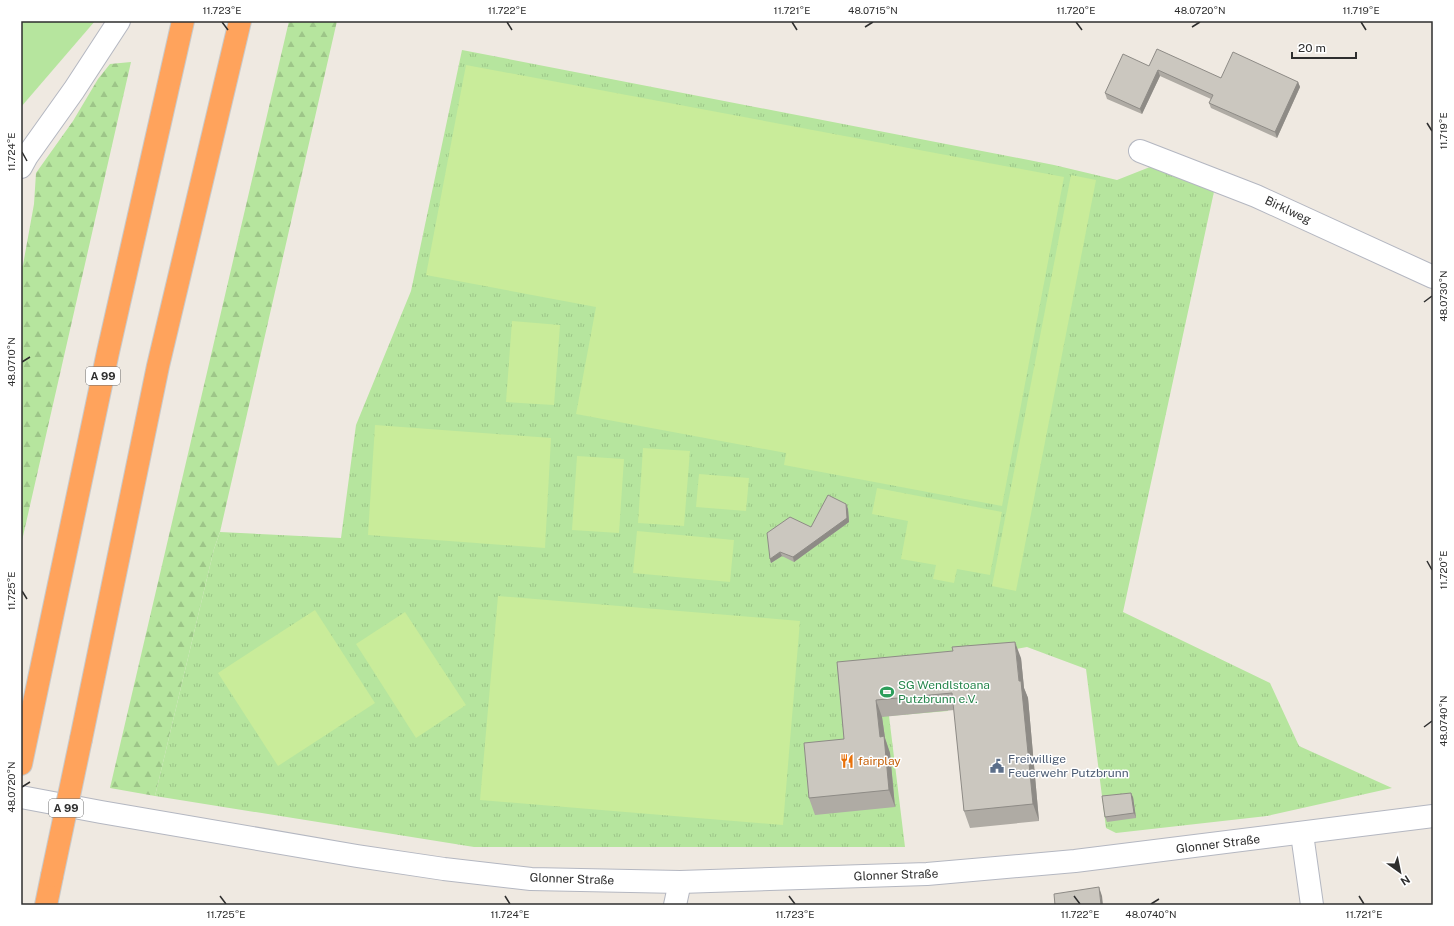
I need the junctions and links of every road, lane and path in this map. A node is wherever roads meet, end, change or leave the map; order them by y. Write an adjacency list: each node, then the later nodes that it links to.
1 (120, 21): 5 (street)
2 (183, 21): 8 (highway, A 99)
3 (240, 21): 14 (highway, A 99, bridge)
4 (1140, 151): 6 (street, Birklweg)
5 (21, 167)
6 (1433, 278)
7 (21, 696): 8 (highway)
8 (27, 732): 9 (highway, A 99)
9 (21, 764)
10 (21, 798): 13 (street, Glonner Straße)
11 (1433, 816): 12 (street, Glonner Straße)
12 (1302, 834): 13 (street, Glonner Straße); 16 (street)
13 (680, 882): 15 (street)
14 (46, 905)
15 (675, 905)
16 (1312, 905)

